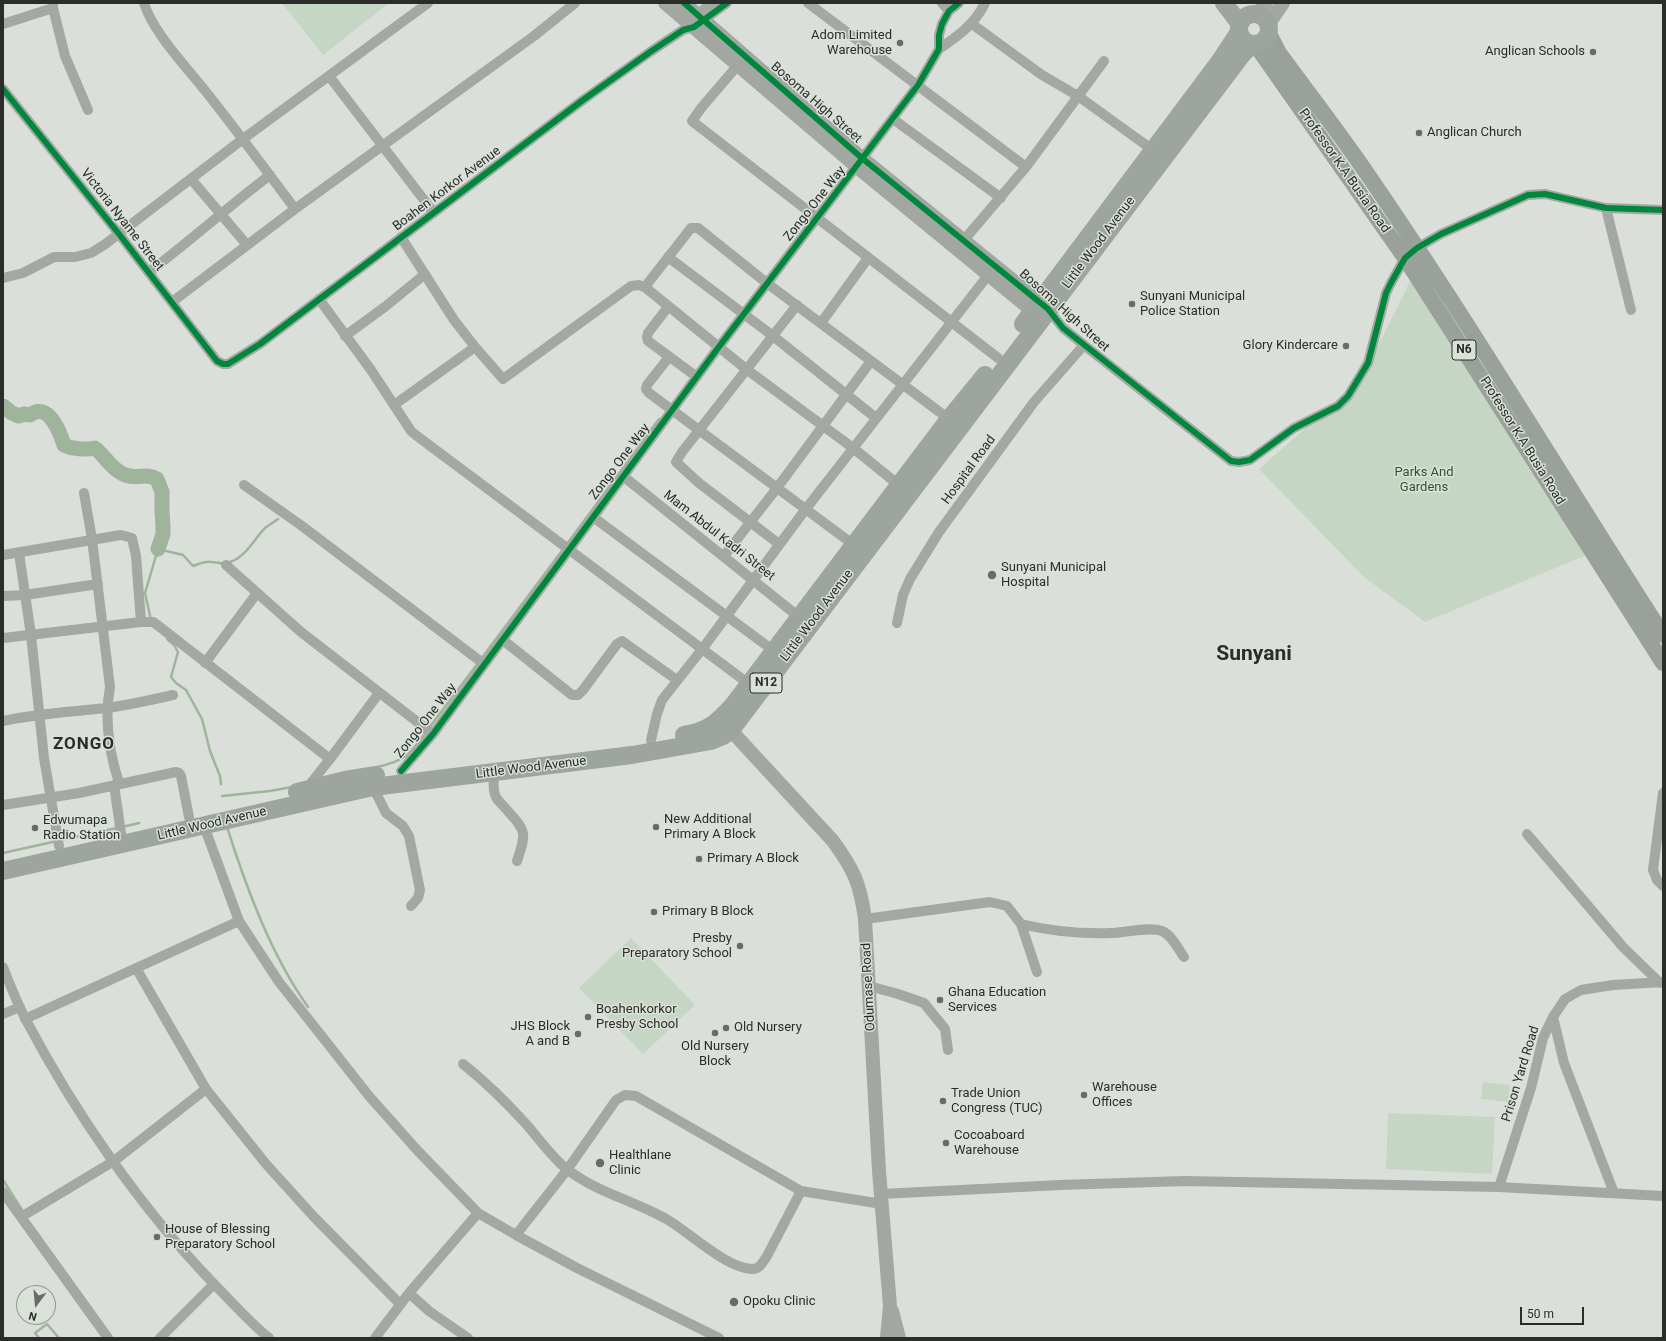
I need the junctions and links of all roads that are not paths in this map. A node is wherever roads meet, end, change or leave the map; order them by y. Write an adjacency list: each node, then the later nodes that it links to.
1 (144, 3): 29 (street)
2 (428, 3): 23 (street)
3 (575, 3): 30 (street)
4 (665, 3): 16 (street, Bosoma High Street)
5 (684, 3): 16 (street, Bosoma High Street)
6 (713, 3): 16 (street, Boahen Korkor Avenue)
7 (727, 3): 16 (street, Boahen Korkor Avenue)
8 (808, 3): 24 (street)
9 (942, 3): 15 (street)
10 (959, 3): 15 (street)
11 (985, 3): 18 (street)
12 (1224, 3): 19 (highway, N6)
13 (1283, 3): 19 (street, Little Wood Avenue)
14 (53, 6): 17 (street); 27 (street)
15 (949, 12): 20 (street)
16 (693, 22): 22 (street, Bosoma High Street); 32 (street, Bosoma High Street); 40 (street, Boahen Korkor Avenue)
17 (3, 24)
18 (972, 24): 20 (street); 26 (street)
19 (1254, 24): 31 (highway, Little Wood Avenue / N12); 47 (main road, Professor K.A Busia Road / N6)
20 (939, 49): 24 (street, Zongo One Way)
21 (1104, 61): 26 (street)
22 (738, 65): 32 (street, Bosoma High Street); 42 (street)
23 (329, 76): 29 (street); 30 (street)
24 (918, 85): 28 (street, Zongo One Way); 33 (street)
25 (3, 89): 43 (street, Victoria Nyame Street)
26 (1078, 96): 31 (street); 33 (street)
27 (88, 110)
28 (893, 119): 32 (street, Zongo One Way); 36 (street)
29 (243, 139): 34 (street); 35 (street)
30 (382, 146): 38 (street); 40 (street)
31 (1159, 154): 60 (highway, Little Wood Avenue / N12)
32 (860, 163): 42 (street, Zongo One Way); 45 (street, Bosoma High Street); 52 (street, Bosoma High Street)
33 (1026, 167): 36 (street)
34 (270, 175): 38 (street); 41 (street)
35 (191, 179): 41 (street); 43 (street)
36 (1001, 198): 45 (street)
37 (1606, 208): 39 (street); 47 (street); 61 (street)
38 (295, 209): 46 (street)
39 (1663, 210)
40 (434, 213): 44 (street, Boahen Korkor Avenue)
41 (221, 215): 46 (street); 50 (street)
42 (817, 219): 49 (street); 54 (street, Zongo One Way)
43 (119, 234): 50 (street, Victoria Nyame Street); 53 (street)
44 (401, 237): 51 (street); 56 (street, Boahen Korkor Avenue)
45 (964, 240): 60 (street, Bosoma High Street)
46 (247, 245): 57 (street)
47 (1411, 253): 67 (street, Bosoma High Street); 110 (main road, Professor K.A Busia Road / N6); 121 (main road, Professor K.A Busia Road / N6)
48 (668, 257): 54 (street); 55 (street); 62 (street)
49 (868, 258): 63 (street); 64 (street)
50 (149, 272): 57 (street, Victoria Nyame Street)
51 (425, 274): 65 (street); 68 (street)
52 (989, 274): 60 (street, Bosoma High Street); 63 (street)
53 (3, 278)
54 (768, 284): 58 (street); 62 (street, Zongo One Way)
55 (646, 288): 59 (street); 68 (street)
56 (319, 299): 65 (street); 73 (street, Boahen Korkor Avenue)
57 (172, 302): 73 (street, Victoria Nyame Street)
58 (797, 306): 64 (street); 66 (street)
59 (668, 307): 69 (street); 70 (street)
60 (1040, 310): 67 (street, Bosoma High Street); 71 (highway, Little Wood Avenue / N12); 84 (highway, Little Wood Avenue / N12)
61 (1631, 310)
62 (743, 315): 66 (street); 69 (street, Zongo One Way)
63 (952, 322): 71 (street); 76 (street)
64 (821, 323): 72 (street)
65 (345, 336): 78 (street)
66 (773, 336): 74 (street); 77 (street)
67 (1084, 345): 112 (street, Hospital Road)
68 (475, 347): 78 (street)
69 (718, 348): 74 (street); 75 (street, Zongo One Way)
70 (669, 357): 75 (street); 79 (street)
71 (998, 358): 81 (highway, Little Wood Avenue / N12)
72 (871, 361): 76 (street); 77 (street)
73 (223, 364)
74 (746, 369): 82 (street); 83 (street)
75 (697, 377): 79 (street, Zongo One Way)
76 (902, 384): 80 (street); 81 (street)
77 (846, 394): 80 (street); 82 (street)
78 (394, 405): 98 (street)
79 (673, 409): 83 (street); 87 (street, Zongo One Way)
80 (876, 418): 85 (street)
81 (949, 419): 84 (highway, Little Wood Avenue / N12)
82 (823, 425): 85 (street); 90 (street)
83 (700, 430): 90 (street); 94 (street)
84 (943, 439): 86 (highway, Little Wood Avenue / N12)
85 (853, 448): 89 (street); 92 (street)
86 (927, 461): 89 (highway, Little Wood Avenue / N12); 130 (highway, Little Wood Avenue / N12)
87 (623, 476): 93 (street, Zongo One Way); 101 (street, Mam Abdul Kadri Street)
88 (244, 485): 122 (street)
89 (900, 486): 97 (highway, Little Wood Avenue / N12)
90 (777, 488): 92 (street); 94 (street)
91 (84, 492): 95 (street)
92 (805, 510): 96 (street); 97 (street)
93 (593, 517): 98 (street, Zongo One Way); 108 (street)
94 (750, 522): 96 (street); 101 (street)
95 (92, 539): 99 (street); 104 (street); 111 (street)
96 (779, 544): 103 (street)
97 (854, 545): 109 (highway, Little Wood Avenue / N12)
98 (569, 549): 117 (street, Zongo One Way); 118 (street)
99 (19, 553): 100 (street); 107 (street)
100 (3, 555)
101 (724, 556): 103 (street, Mam Abdul Kadri Street)
102 (226, 565): 105 (street)
103 (753, 579): 108 (street); 109 (street, Mam Abdul Kadri Street)
104 (98, 584): 107 (street); 113 (street)
105 (257, 593): 120 (street); 125 (street)
106 (3, 596): 107 (street)
107 (25, 596): 114 (street)
108 (727, 616): 118 (street); 119 (street)
109 (799, 616): 119 (highway, Little Wood Avenue / N12)
110 (1658, 619): 115 (main road, Professor K.A Busia Road / N6)
111 (147, 622): 113 (street); 120 (street)
112 (898, 622)
113 (102, 626): 114 (street); 127 (street)
114 (31, 635): 116 (street); 128 (street)
115 (1663, 635)
116 (3, 638)
117 (503, 640): 122 (street, Zongo One Way); 123 (street)
118 (703, 648): 123 (street); 124 (street)
119 (774, 651): 124 (highway, Little Wood Avenue / N12)
120 (205, 663): 133 (street)
121 (1663, 663)
122 (484, 664): 131 (street, Zongo One Way)
123 (677, 680): 132 (street)
124 (749, 684): 130 (highway, Little Wood Avenue / N12)
125 (379, 693): 131 (street); 133 (street)
126 (173, 695): 127 (street)
127 (106, 708): 128 (street); 136 (street)
128 (39, 714): 129 (street); 140 (street)
129 (3, 721)
130 (725, 725): 132 (highway, Little Wood Avenue / N12); 135 (highway, Little Wood Avenue / N12); 152 (street, Odumase Road)
131 (433, 734): 134 (street, Zongo One Way)
132 (651, 740): 134 (highway, Little Wood Avenue / N12)
133 (330, 759): 138 (street)
134 (401, 771): 138 (highway, Little Wood Avenue / N12)
135 (494, 773): 137 (highway, Little Wood Avenue / N12); 148 (street)
136 (116, 784): 140 (street); 142 (street); 144 (street)
137 (373, 787): 143 (highway, Little Wood Avenue / N12); 151 (street)
138 (306, 790): 142 (highway, Little Wood Avenue / N12)
139 (1663, 793): 150 (street)
140 (51, 797): 141 (street); 146 (street)
141 (3, 805)
142 (189, 817): 144 (highway, Little Wood Avenue / N12)
143 (204, 826): 149 (highway, Little Wood Avenue / N12); 153 (street)
144 (121, 833): 146 (highway, Little Wood Avenue / N12)
145 (1527, 834): 159 (street)
146 (59, 846): 147 (highway, Little Wood Avenue / N12)
147 (3, 859)
148 (517, 861)
149 (3, 871)
150 (1663, 886)
151 (411, 906)
152 (865, 919): 154 (street); 160 (street, Odumase Road)
153 (239, 921): 157 (street); 176 (street)
154 (1021, 924): 155 (street); 158 (street)
155 (1184, 957)
156 (3, 967): 161 (street)
157 (136, 968): 164 (street); 167 (street)
158 (1038, 972)
159 (1661, 982): 163 (street, Prison Yard Road)
160 (869, 986): 165 (street); 175 (street, Odumase Road)
161 (20, 1007): 162 (street); 164 (street)
162 (3, 1014)
163 (1553, 1017): 170 (street, Prison Yard Road); 173 (street)
164 (25, 1019): 168 (street)
165 (948, 1050)
166 (463, 1064): 169 (street)
167 (206, 1089): 168 (street); 181 (street)
168 (114, 1161): 177 (street); 179 (street)
169 (566, 1170): 171 (street); 171 (street); 178 (street)
170 (1499, 1187): 173 (street); 175 (street)
171 (801, 1191): 175 (street)
172 (3, 1192): 177 (street)
173 (1614, 1193): 174 (street)
174 (1663, 1196)
175 (881, 1199): 182 (street, Odumase Road)
176 (478, 1213): 178 (street); 180 (street)
177 (21, 1217): 183 (street)
178 (516, 1235): 188 (street)
179 (214, 1284): 184 (street); 185 (street)
180 (409, 1293): 181 (street); 187 (street)
181 (400, 1304): 186 (street)
182 (890, 1306): 189 (street, Odumase Road); 190 (street, Odumase Road)
183 (108, 1338)
184 (160, 1338)
185 (269, 1338)
186 (375, 1338)
187 (468, 1338)
188 (719, 1338)
189 (887, 1338)
190 (899, 1338)

